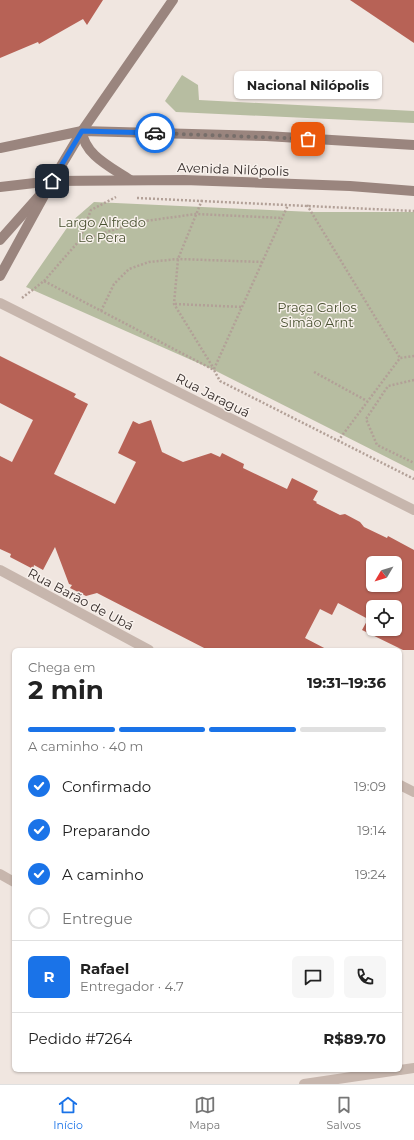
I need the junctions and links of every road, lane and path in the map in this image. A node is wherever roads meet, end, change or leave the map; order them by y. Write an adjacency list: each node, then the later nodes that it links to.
1 (173, 0): 2 (main road)
2 (82, 131): 3 (main road); 4 (main road); 5 (main road); 6 (main road)
3 (414, 145)
4 (0, 148)
5 (130, 180): 6 (main road, Avenida Nilópolis); 8 (main road, Avenida Nilópolis)
6 (52, 181): 7 (main road, Avenida Nilópolis); 17 (main road); 21 (main road)
7 (0, 187)
8 (414, 191)
9 (116, 197): 18 (path)
10 (132, 198): 11 (path)
11 (202, 200): 12 (path); 15 (path)
12 (288, 204): 13 (path); 16 (path)
13 (307, 205): 14 (path); 28 (path)
14 (414, 211)
15 (196, 214): 16 (path); 18 (path); 19 (path)
16 (282, 218): 20 (path)
17 (0, 240)
18 (79, 241): 22 (path)
19 (178, 259): 20 (path); 23 (path); 26 (path)
20 (262, 262): 25 (path)
21 (0, 276)
22 (44, 281): 24 (path); 26 (path)
23 (174, 304): 25 (path); 29 (path)
24 (4, 306): 36 (street, Rua Jaraguá)
25 (242, 307): 29 (path)
26 (101, 311): 29 (path)
27 (414, 356): 28 (path)
28 (400, 358): 32 (path)
29 (214, 370): 33 (path)
30 (314, 372): 32 (path)
31 (414, 380): 34 (path)
32 (367, 401): 33 (path)
33 (338, 441): 35 (path)
34 (414, 463)
35 (414, 480)
36 (414, 510)
37 (0, 570): 38 (street, Rua Barão de Ubá)
38 (145, 648)
39 (402, 786): 40 (street)
40 (414, 792)
41 (0, 874): 42 (street)
42 (12, 881)
43 (414, 1068): 44 (street)
44 (402, 1070)
45 (371, 1072): 46 (street)
46 (304, 1084)

